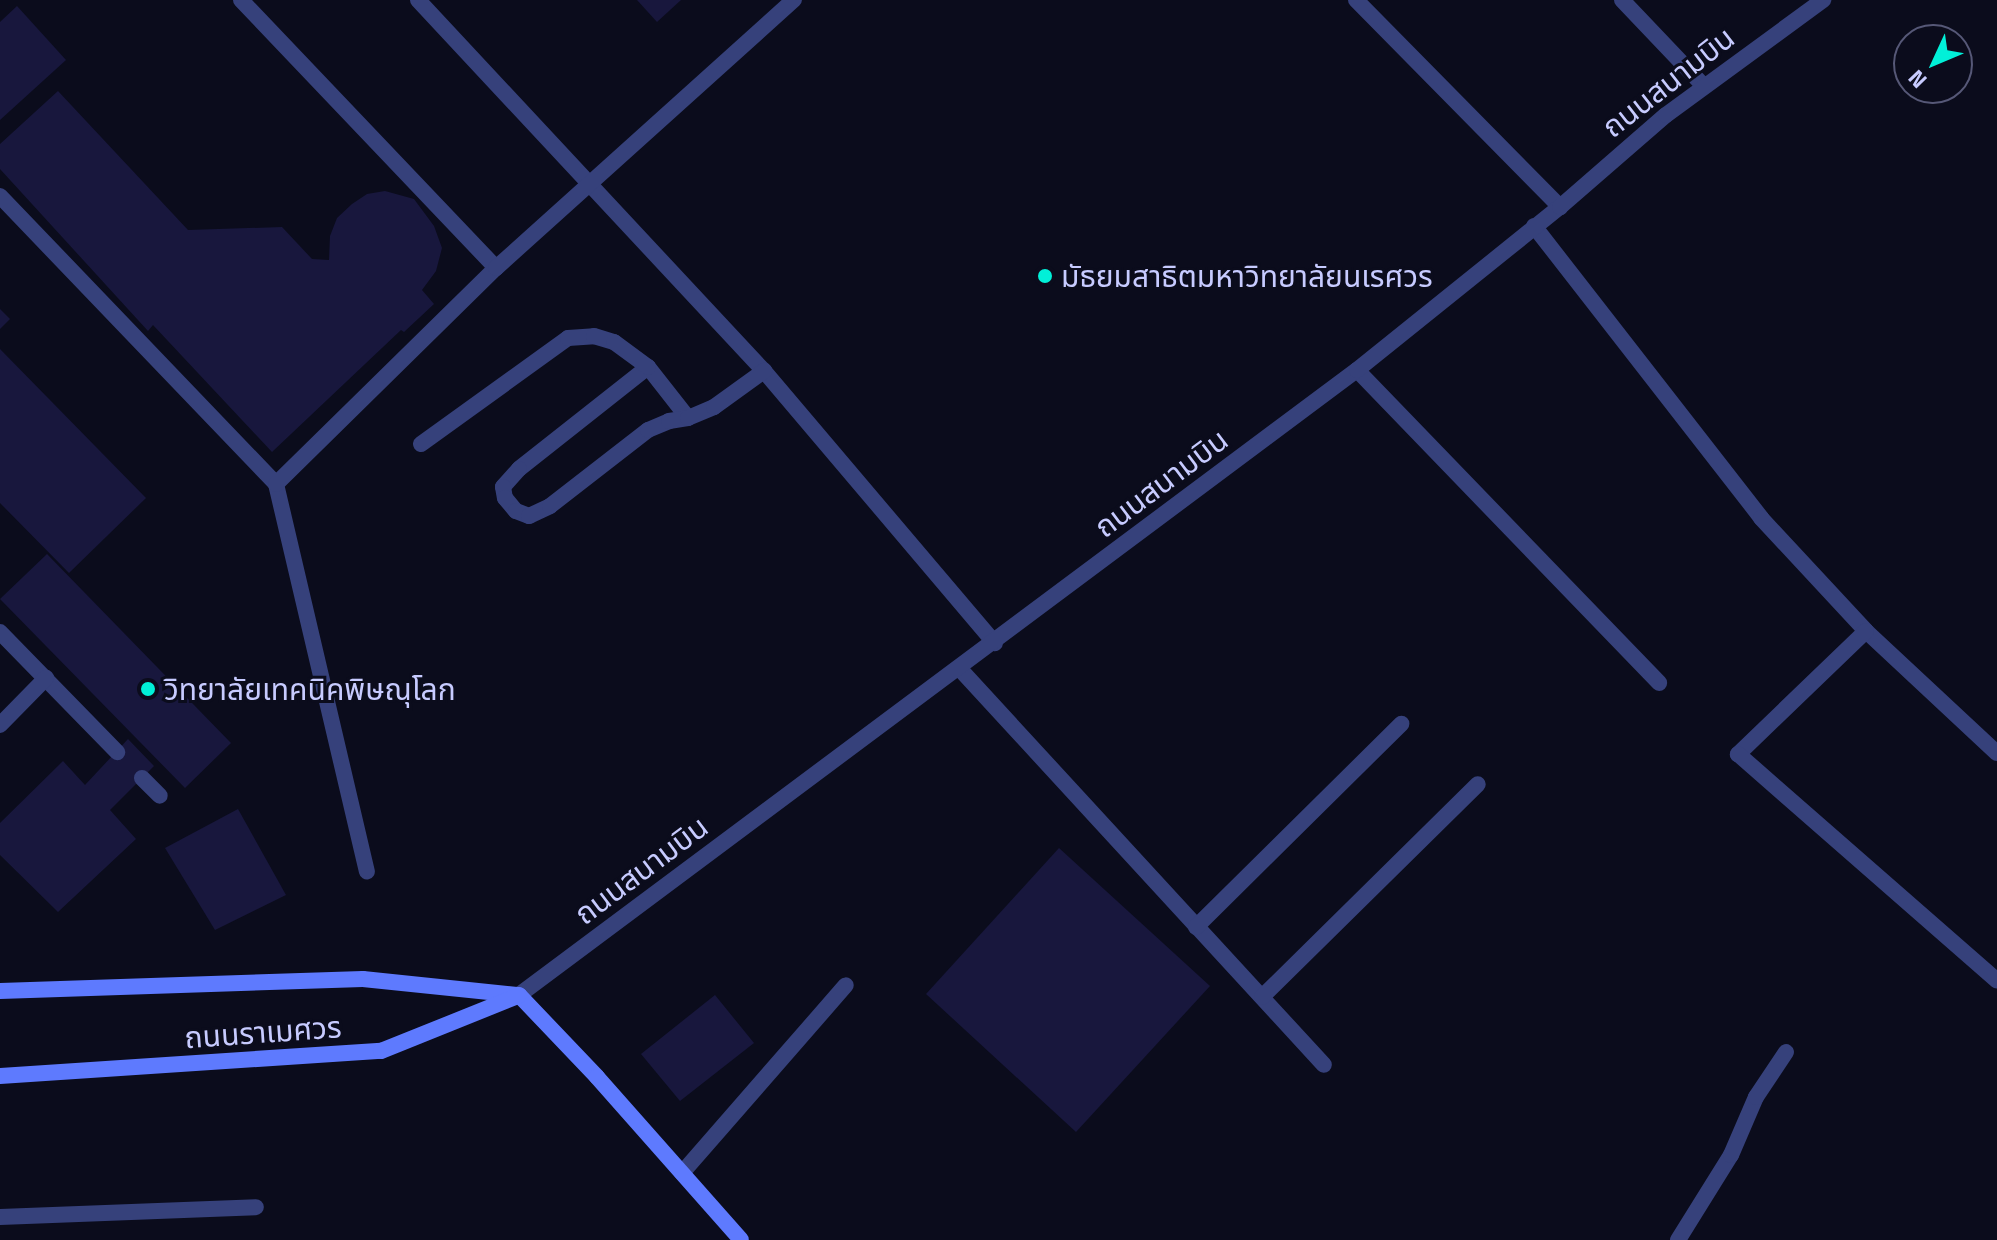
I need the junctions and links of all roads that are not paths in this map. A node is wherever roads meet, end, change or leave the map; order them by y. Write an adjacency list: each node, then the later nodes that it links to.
1 (241, 0): 12 (street)
2 (418, 0): 8 (street)
3 (794, 0): 8 (street)
4 (1356, 0): 10 (street)
5 (1622, 0): 7 (street)
6 (1823, 0): 7 (street, ถนนสนามบิน)
7 (1704, 86): 10 (street, ถนนสนามบิน)
8 (589, 182): 12 (street); 15 (street)
9 (0, 196): 18 (street)
10 (1560, 207): 11 (street, ถนนสนามบิน)
11 (1534, 226): 14 (street, ถนนสนามบิน); 19 (street)
12 (496, 268): 18 (street)
13 (648, 367): 16 (street); 16 (street); 17 (street)
14 (1357, 370): 21 (street, ถนนสนามบิน); 24 (street)
15 (764, 371): 16 (street); 21 (street)
16 (688, 418)
17 (421, 444)
18 (276, 484): 32 (street)
19 (1866, 631): 28 (street); 34 (street)
20 (0, 632): 23 (street)
21 (995, 643): 22 (street, ถนนสนามบิน)
22 (959, 668): 33 (street); 37 (street, ถนนสนามบิน)
23 (46, 678): 26 (street); 27 (street)
24 (1659, 683)
25 (1401, 724): 33 (street)
26 (0, 725)
27 (117, 752)
28 (1997, 753)
29 (142, 778): 31 (street)
30 (1478, 784): 38 (street)
31 (160, 796)
32 (367, 871)
33 (1196, 927): 38 (street)
34 (1997, 981)
35 (846, 985): 42 (street)
36 (0, 991): 37 (main road, ถนนราเมศวร)
37 (519, 995): 41 (main road, ถนนราเมศวร); 42 (main road)
38 (1262, 997): 40 (street)
39 (1786, 1052): 46 (street)
40 (1324, 1065)
41 (0, 1076)
42 (682, 1173): 45 (main road)
43 (256, 1207): 44 (street)
44 (0, 1217)
45 (741, 1240)
46 (1678, 1240)

